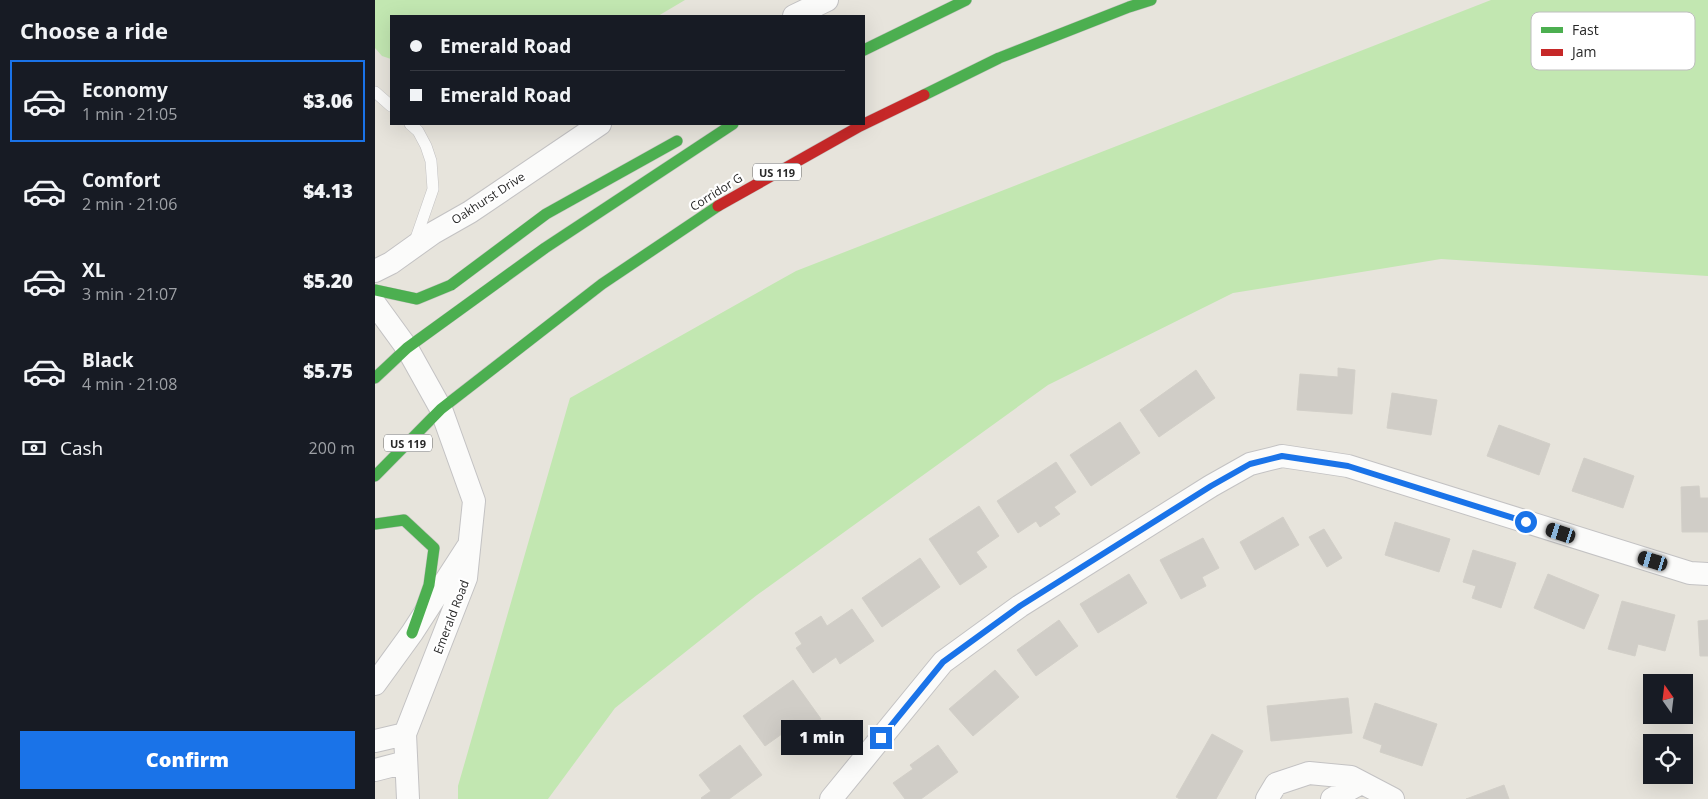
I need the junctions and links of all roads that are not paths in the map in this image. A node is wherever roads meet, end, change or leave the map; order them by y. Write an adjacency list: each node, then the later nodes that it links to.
1 (827, 0): 4 (street)
2 (966, 0): 5 (highway)
3 (1151, 0): 8 (highway, Corridor G / US 119)
4 (796, 15)
5 (865, 50)
6 (375, 92): 7 (lane)
7 (390, 105)
8 (865, 124)
9 (411, 125): 14 (lane)
10 (599, 125): 14 (street, Oakhurst Drive)
11 (717, 125): 16 (highway)
12 (731, 125): 18 (highway)
13 (862, 125): 20 (highway, Corridor G / US 119)
14 (412, 248): 15 (street, Oakhurst Drive)
15 (375, 271)
16 (375, 290)
17 (375, 304): 18 (street, Emerald Road)
18 (407, 348): 19 (highway); 20 (street, Emerald Road)
19 (375, 378)
20 (441, 409): 21 (highway, Corridor G / US 119); 23 (street, Emerald Road)
21 (375, 476)
22 (375, 524): 25 (highway)
23 (470, 543): 25 (street); 27 (street, Emerald Road)
24 (1708, 574): 33 (street)
25 (412, 633): 26 (street)
26 (375, 684)
27 (405, 734): 28 (street); 29 (street, Emerald Road)
28 (375, 741)
29 (406, 762): 30 (street); 32 (street, Emerald Road)
30 (375, 770)
31 (1361, 783): 34 (street); 35 (street); 36 (street)
32 (408, 799)
33 (831, 799)
34 (1267, 799)
35 (1332, 799)
36 (1393, 799)

